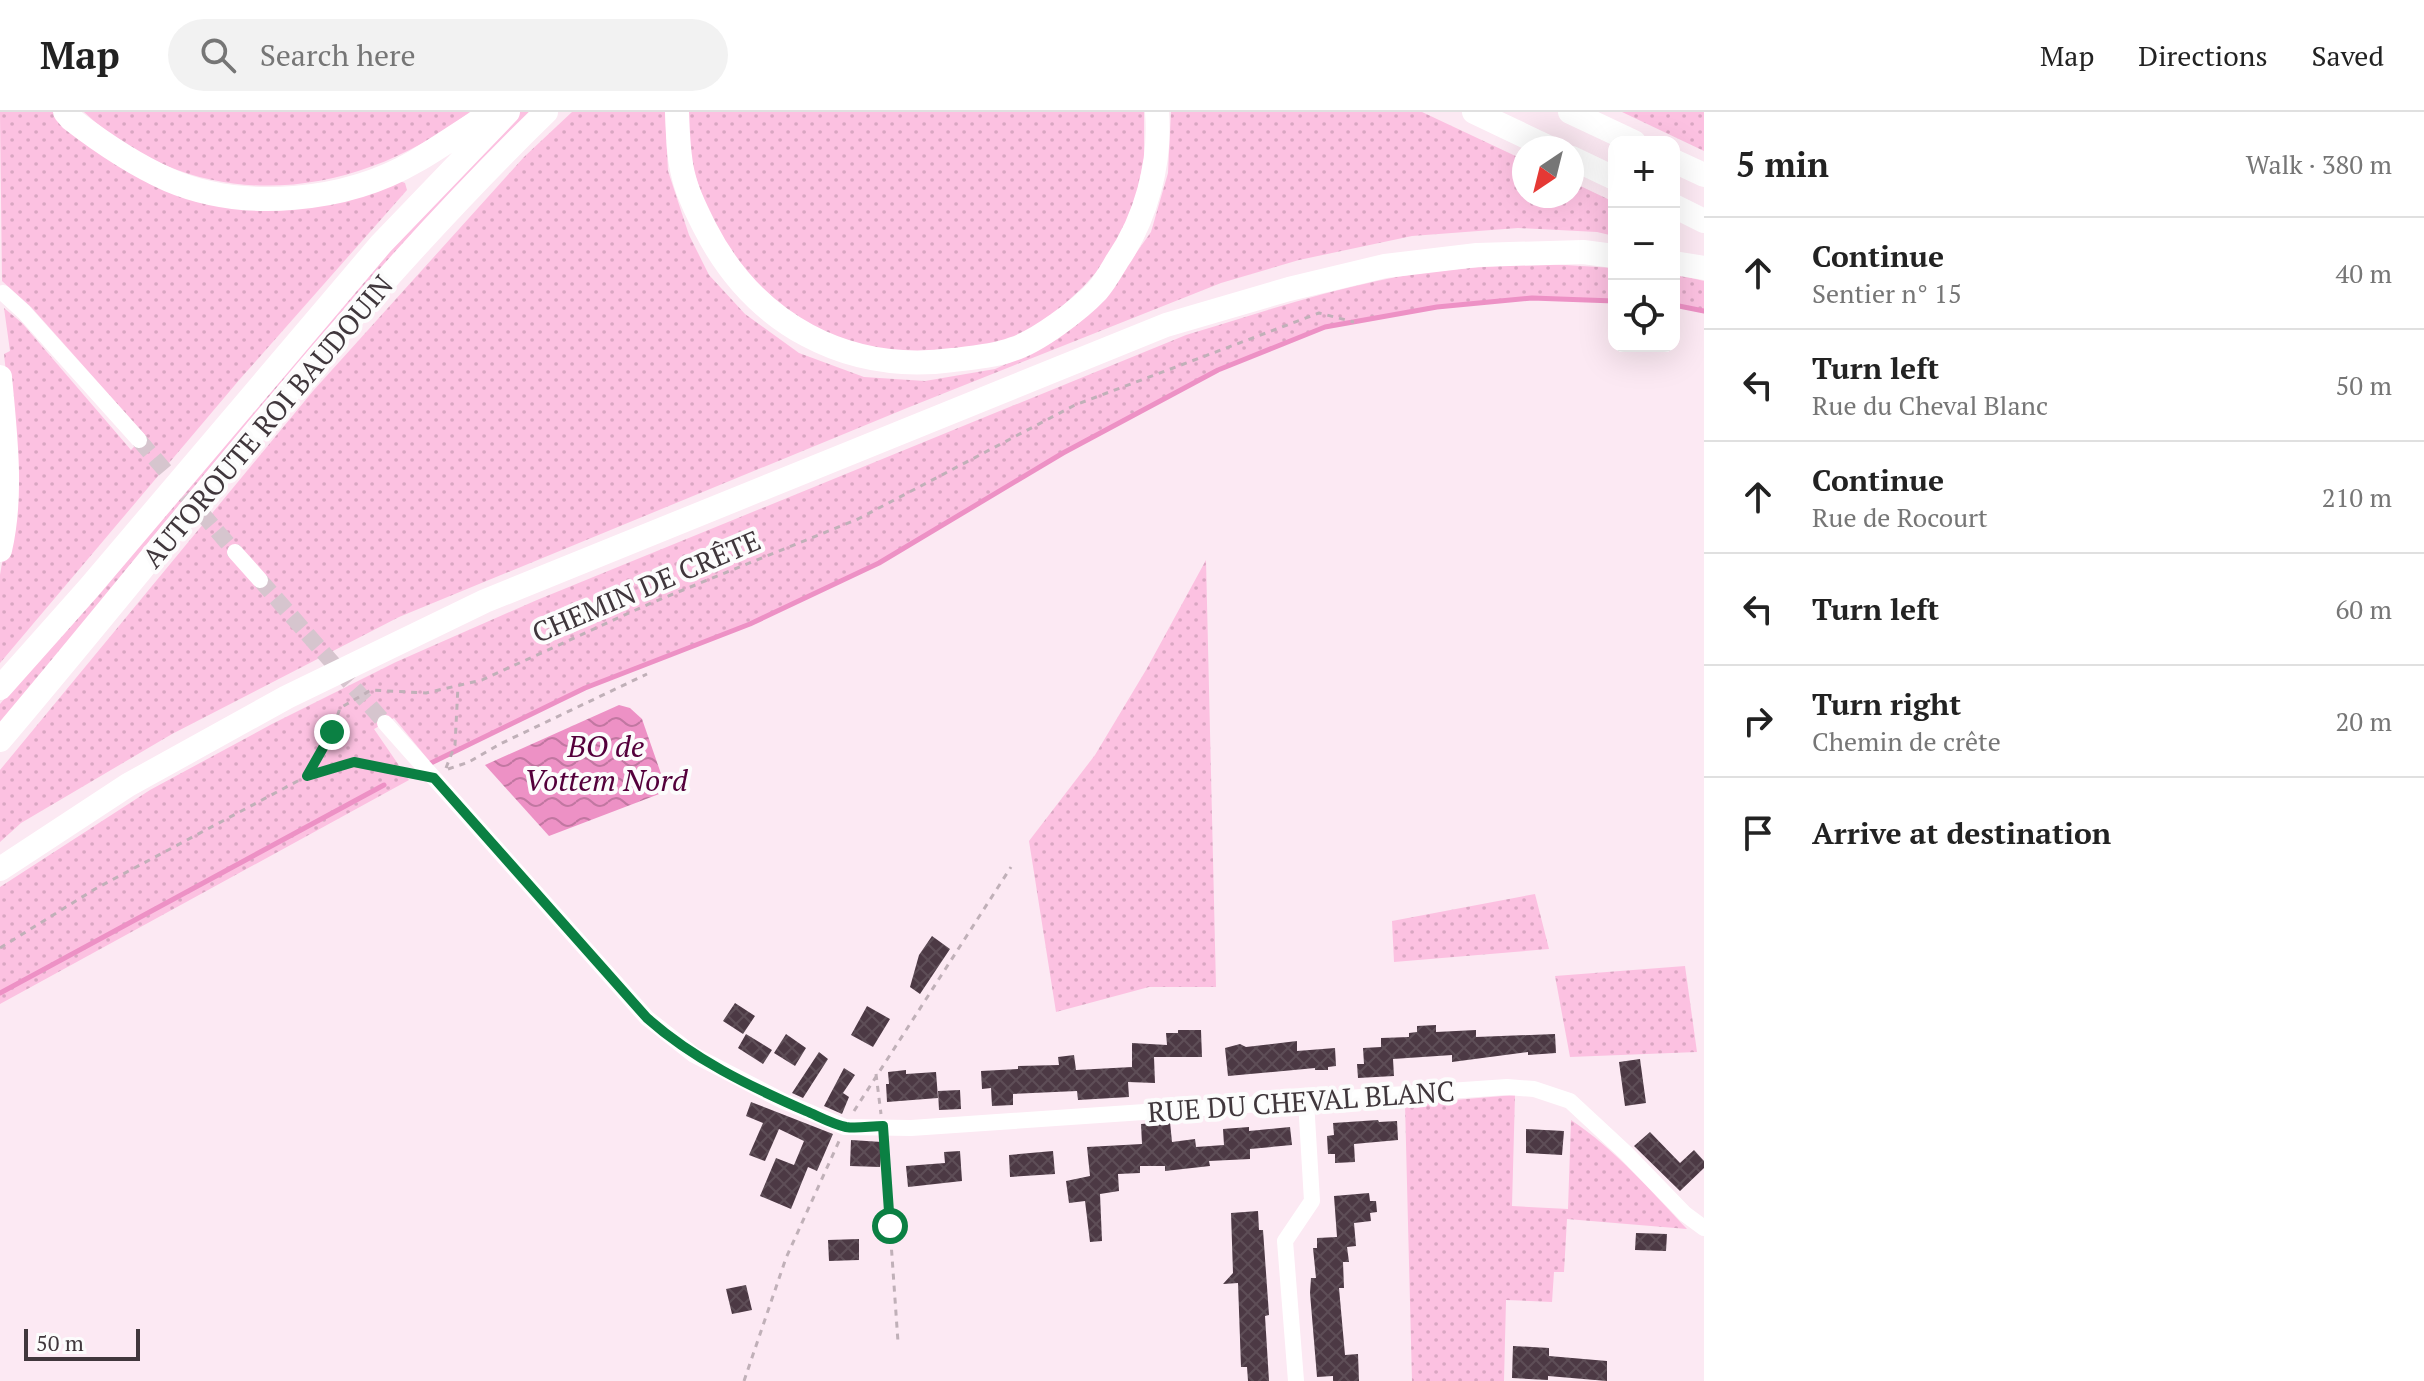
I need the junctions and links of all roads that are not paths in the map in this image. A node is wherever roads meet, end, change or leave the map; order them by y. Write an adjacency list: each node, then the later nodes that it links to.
1 (65, 112): 2 (highway)
2 (493, 112)
3 (508, 112): 26 (highway)
4 (546, 112): 28 (highway, AUTOROUTE ROI BAUDOUIN)
5 (677, 112): 6 (highway)
6 (1157, 112)
7 (1474, 112): 9 (highway)
8 (1570, 112): 10 (highway)
9 (1525, 136)
10 (1621, 136)
11 (1584, 164): 13 (highway)
12 (1680, 164): 14 (highway)
13 (1608, 175)
14 (1704, 175)
15 (1678, 208): 16 (highway)
16 (1704, 221)
17 (1608, 255): 29 (highway)
18 (1680, 264): 19 (highway)
19 (1704, 268)
20 (3, 293): 22 (street)
21 (0, 377): 23 (highway)
22 (139, 440)
23 (0, 550)
24 (235, 552): 25 (street)
25 (260, 580)
26 (0, 688)
27 (385, 723): 30 (street, RUE DU CHEVAL BLANC)
28 (0, 740)
29 (0, 869)
30 (1306, 1101): 31 (street, RUE DU CHEVAL BLANC); 32 (street)
31 (1704, 1228)
32 (1296, 1381)

